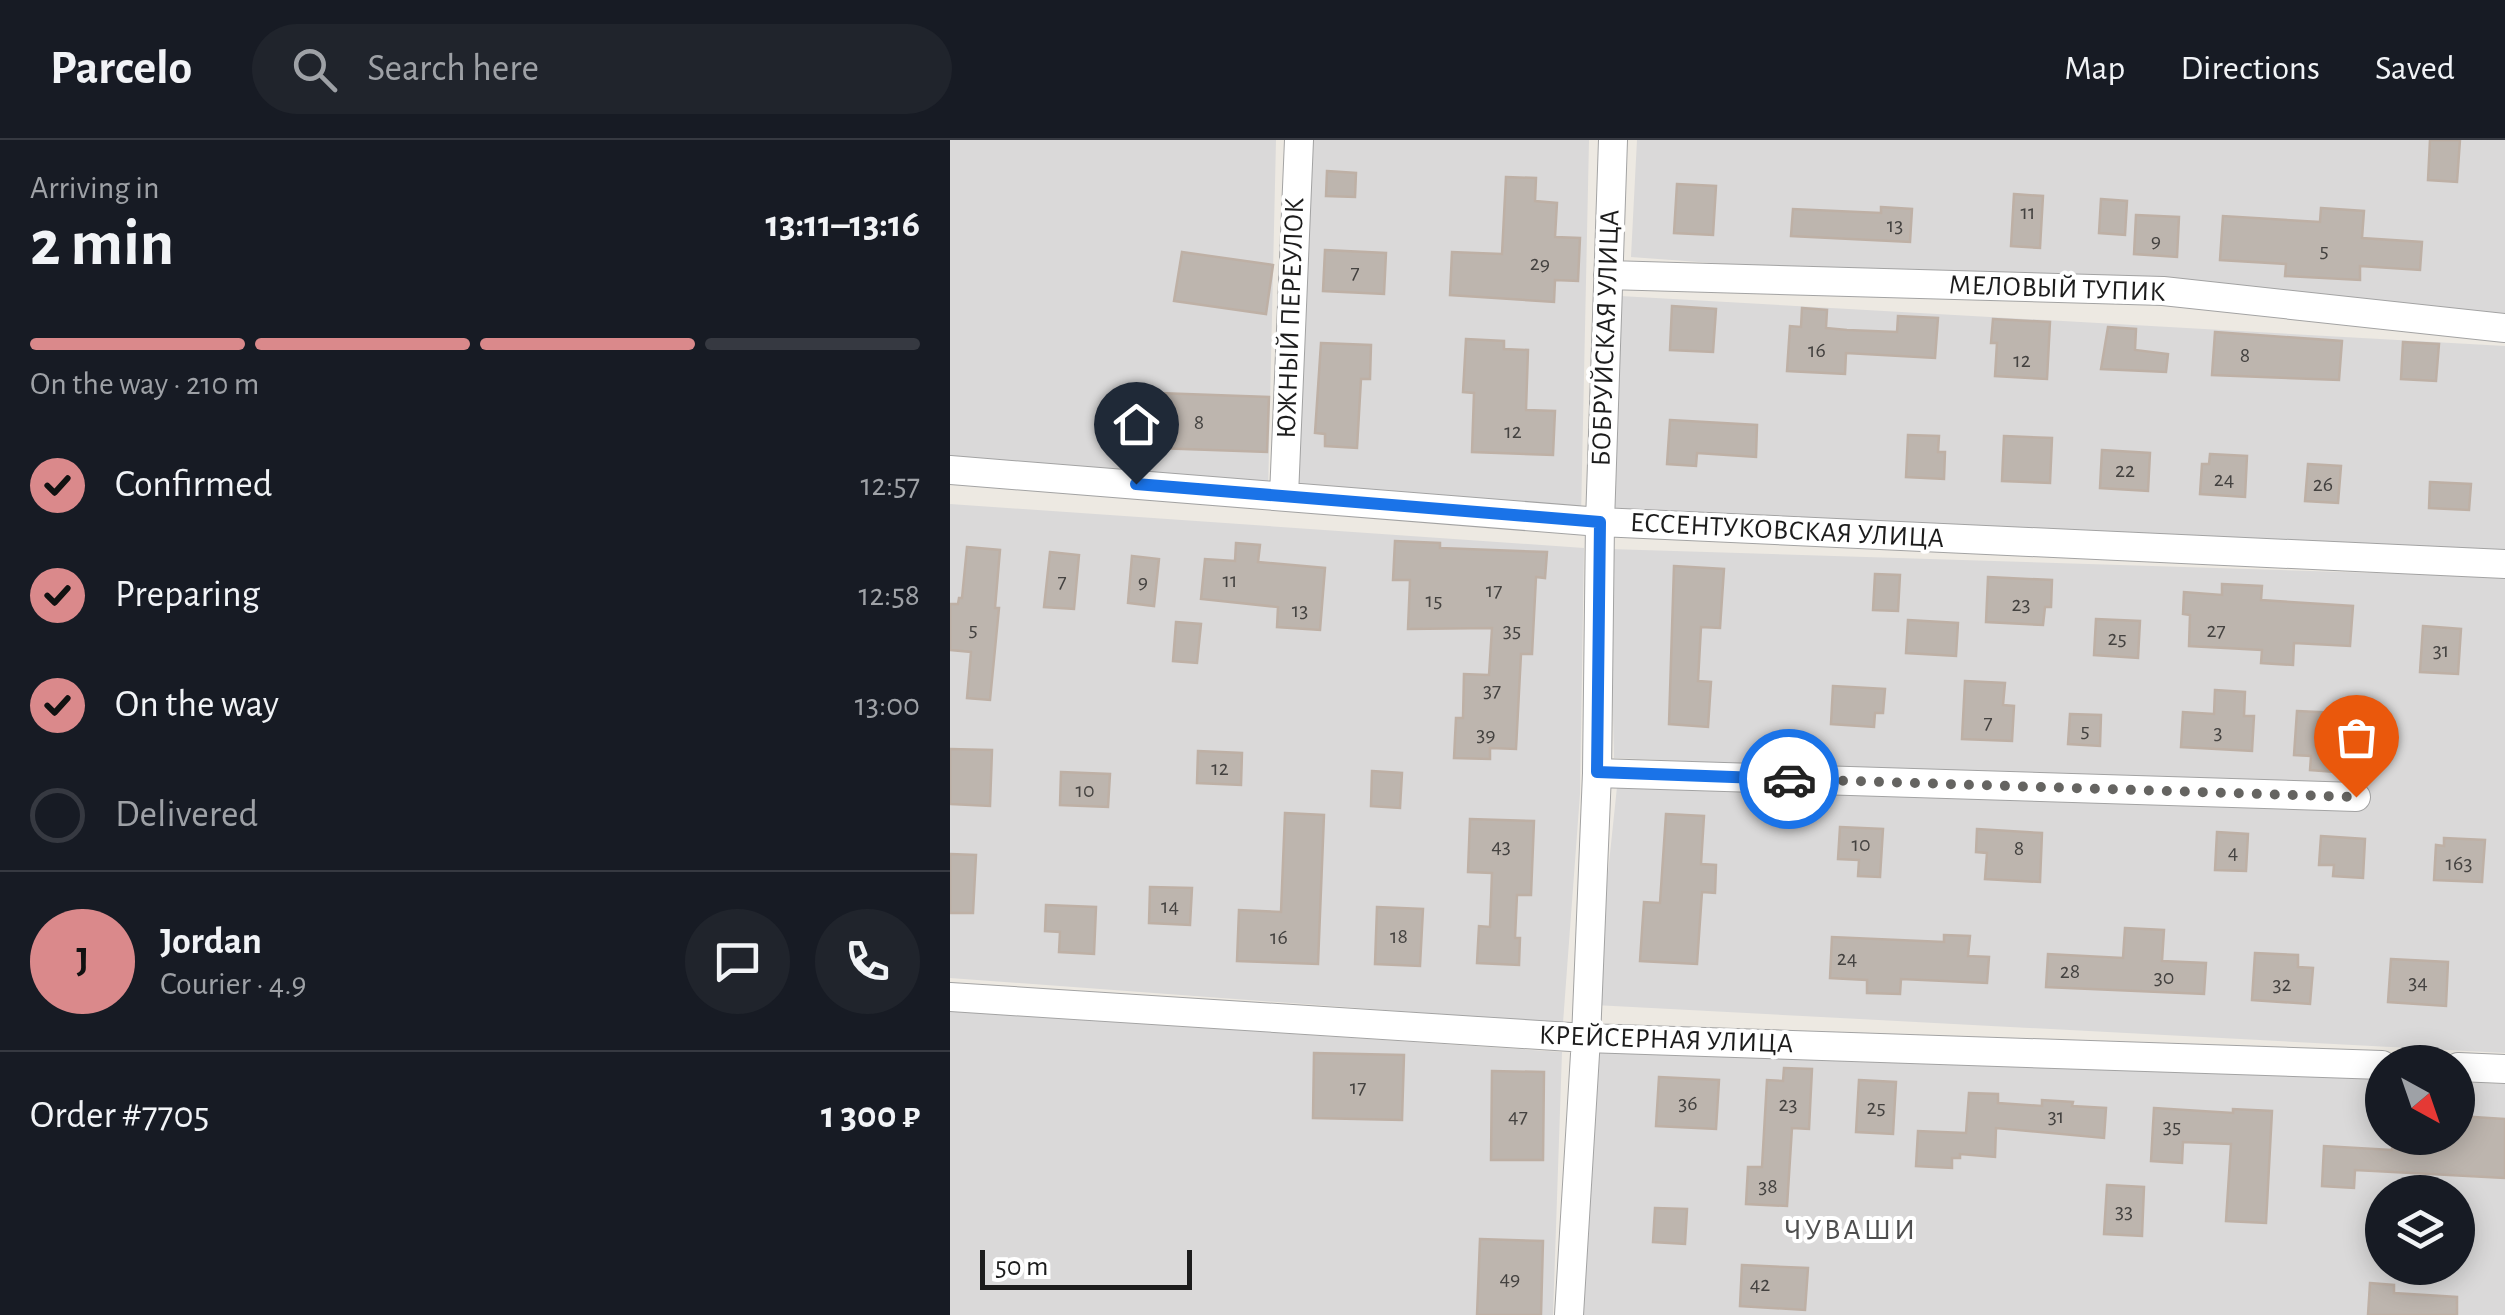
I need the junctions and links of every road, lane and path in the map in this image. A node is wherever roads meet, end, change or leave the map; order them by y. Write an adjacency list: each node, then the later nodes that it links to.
1 (1299, 140): 6 (street, ЮЖНЫЙ ПЕРЕУЛОК)
2 (1613, 140): 3 (street, БОБРУЙСКАЯ УЛИЦА)
3 (1608, 274): 4 (street, МЕЛОВЫЙ ТУПИК); 7 (street, БОБРУЙСКАЯ УЛИЦА)
4 (2505, 328)
5 (950, 470): 6 (street, ЕССЕНТУКОВСКАЯ УЛИЦА)
6 (1284, 496): 7 (street, ЕССЕНТУКОВСКАЯ УЛИЦА)
7 (1600, 522): 8 (street, ЕССЕНТУКОВСКАЯ УЛИЦА); 9 (street, БОБРУЙСКАЯ УЛИЦА)
8 (2505, 564)
9 (1597, 772): 10 (street); 12 (street, БОБРУЙСКАЯ УЛИЦА)
10 (2356, 797)
11 (950, 997): 12 (street, КРЕЙСЕРНАЯ УЛИЦА)
12 (1586, 1038): 13 (street, КРЕЙСЕРНАЯ УЛИЦА); 16 (street, БОБРУЙСКАЯ УЛИЦА)
13 (2365, 1064)
14 (2475, 1068): 15 (street)
15 (2505, 1069)
16 (1570, 1315)

